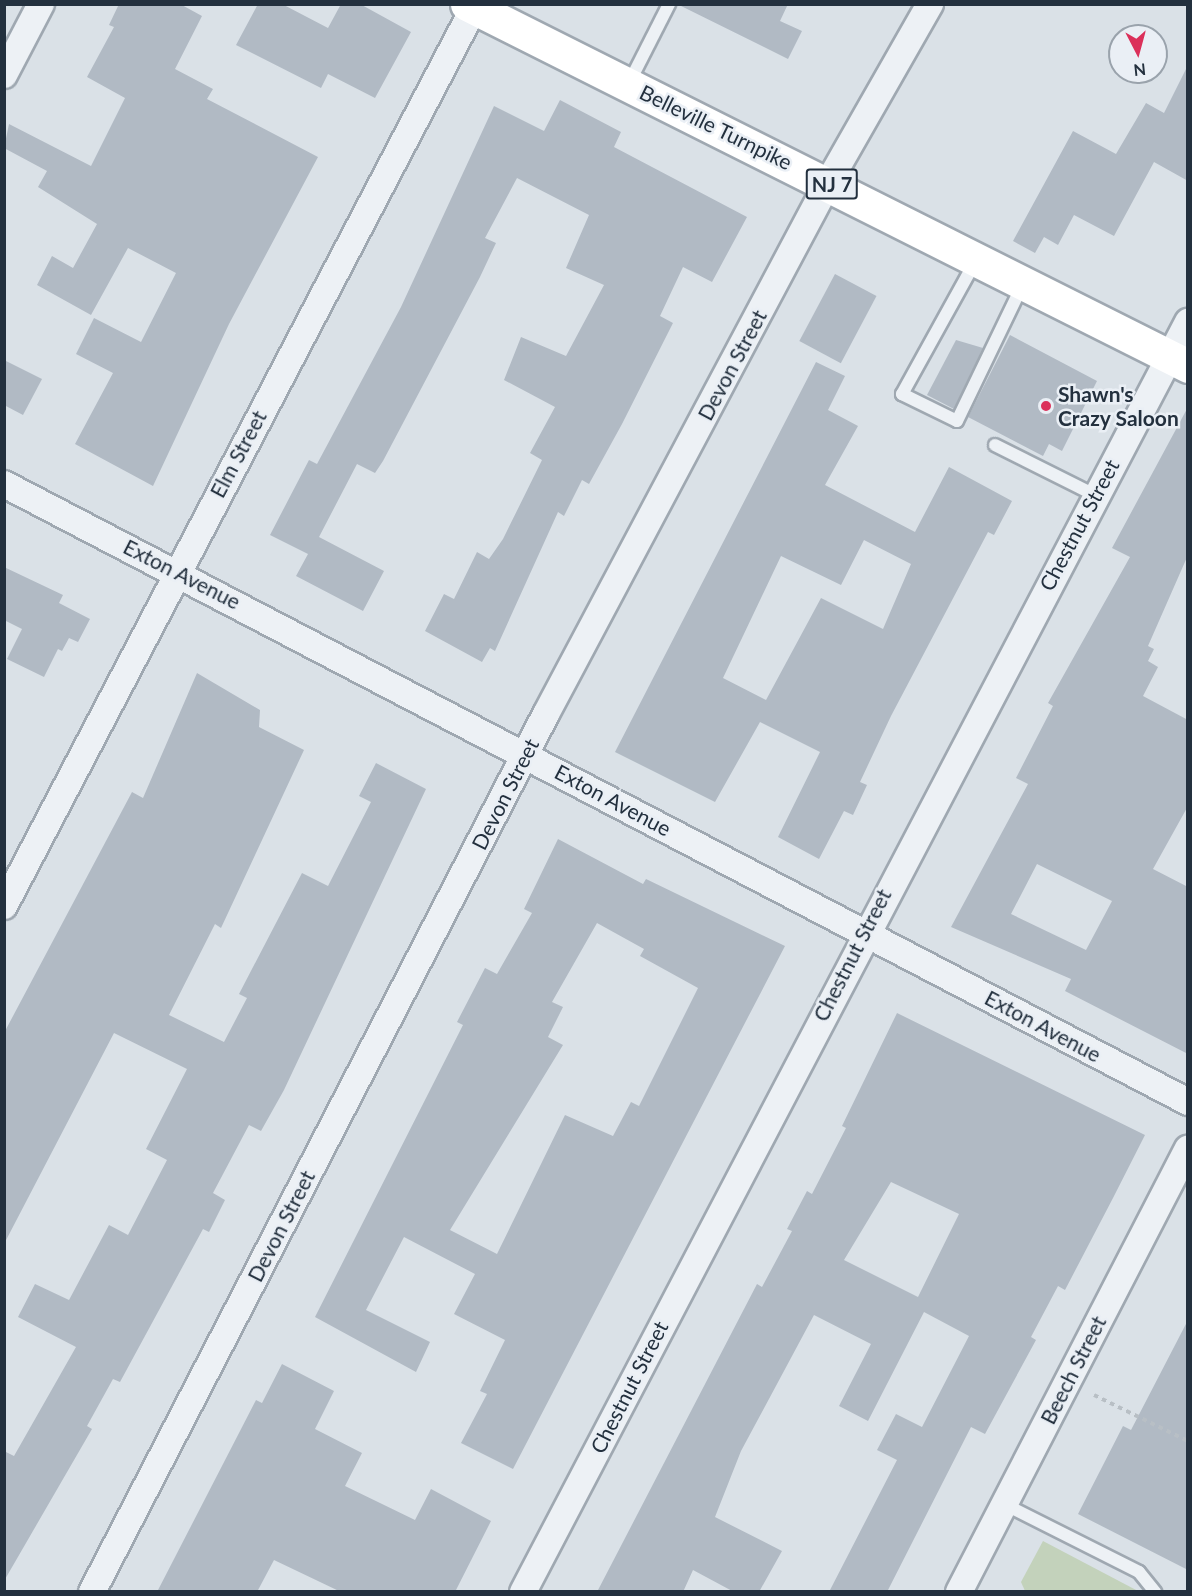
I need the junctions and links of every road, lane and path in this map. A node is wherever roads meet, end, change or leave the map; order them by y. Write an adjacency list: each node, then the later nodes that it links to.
1 (41, 4): 5 (street)
2 (669, 4): 6 (lane)
3 (930, 4): 7 (street, Devon Street)
4 (472, 6): 6 (main road, Belleville Turnpike / NJ 7); 15 (street, Elm Street)
5 (4, 75)
6 (629, 84): 7 (main road, Belleville Turnpike / NJ 7)
7 (828, 183): 8 (main road, Belleville Turnpike / NJ 7); 16 (street, Devon Street)
8 (977, 258): 9 (main road, Belleville Turnpike / NJ 7); 9 (lane)
9 (1024, 282): 11 (main road, Belleville Turnpike / NJ 7)
10 (1188, 322): 11 (street, Chestnut Street)
11 (1178, 361): 14 (street, Chestnut Street)
12 (995, 445): 14 (lane)
13 (4, 484): 15 (street, Exton Avenue)
14 (1095, 495): 18 (street, Chestnut Street)
15 (178, 571): 16 (street, Exton Avenue); 17 (street, Elm Street)
16 (525, 755): 18 (street, Exton Avenue); 24 (street, Devon Street)
17 (4, 906)
18 (864, 932): 19 (street, Exton Avenue); 25 (street, Chestnut Street)
19 (1188, 1102)
20 (1188, 1149): 21 (street, Beech Street)
21 (1067, 1382): 22 (path); 23 (street, Beech Street)
22 (1188, 1441)
23 (1004, 1504): 26 (street, Beech Street); 27 (lane)
24 (92, 1592)
25 (523, 1592)
26 (959, 1592)
27 (1155, 1592)

